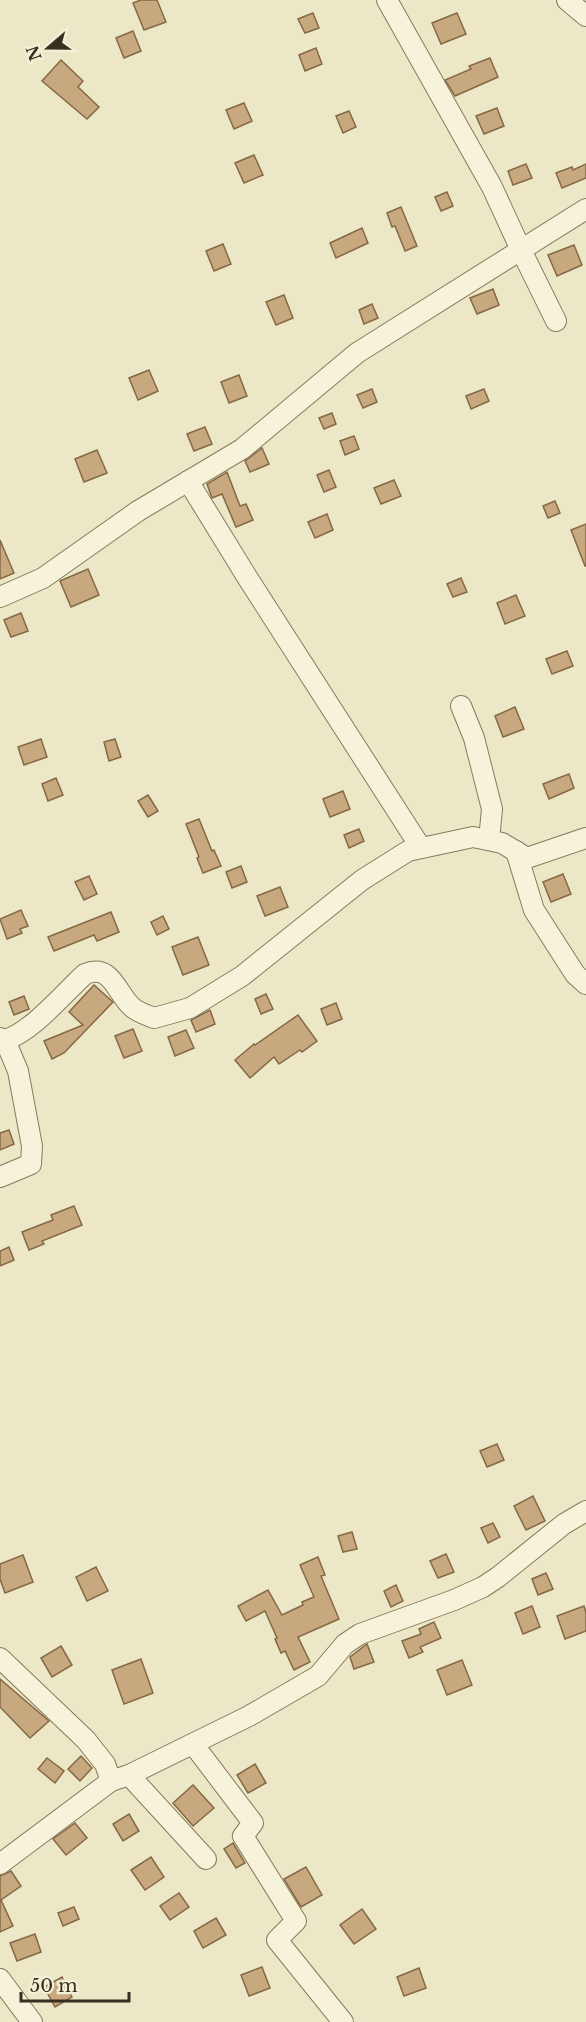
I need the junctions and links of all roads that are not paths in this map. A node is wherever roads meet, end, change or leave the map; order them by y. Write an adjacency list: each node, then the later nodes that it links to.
1 (387, 0): 5 (street)
2 (567, 0): 3 (street)
3 (586, 16)
4 (586, 209): 5 (street)
5 (521, 250): 6 (street); 7 (street)
6 (556, 321)
7 (188, 481): 8 (street); 12 (street)
8 (0, 597)
9 (461, 706): 11 (street)
10 (586, 838): 13 (street)
11 (489, 840): 12 (street); 13 (street)
12 (421, 848): 15 (street)
13 (516, 851): 14 (street)
14 (586, 984)
15 (3, 1039): 16 (street)
16 (0, 1177)
17 (586, 1511): 19 (street)
18 (0, 1658): 20 (street)
19 (193, 1744): 20 (street); 25 (street)
20 (120, 1778): 21 (street); 22 (street)
21 (206, 1858)
22 (0, 1864)
23 (0, 1979): 24 (street)
24 (32, 2022)
25 (344, 2022)

